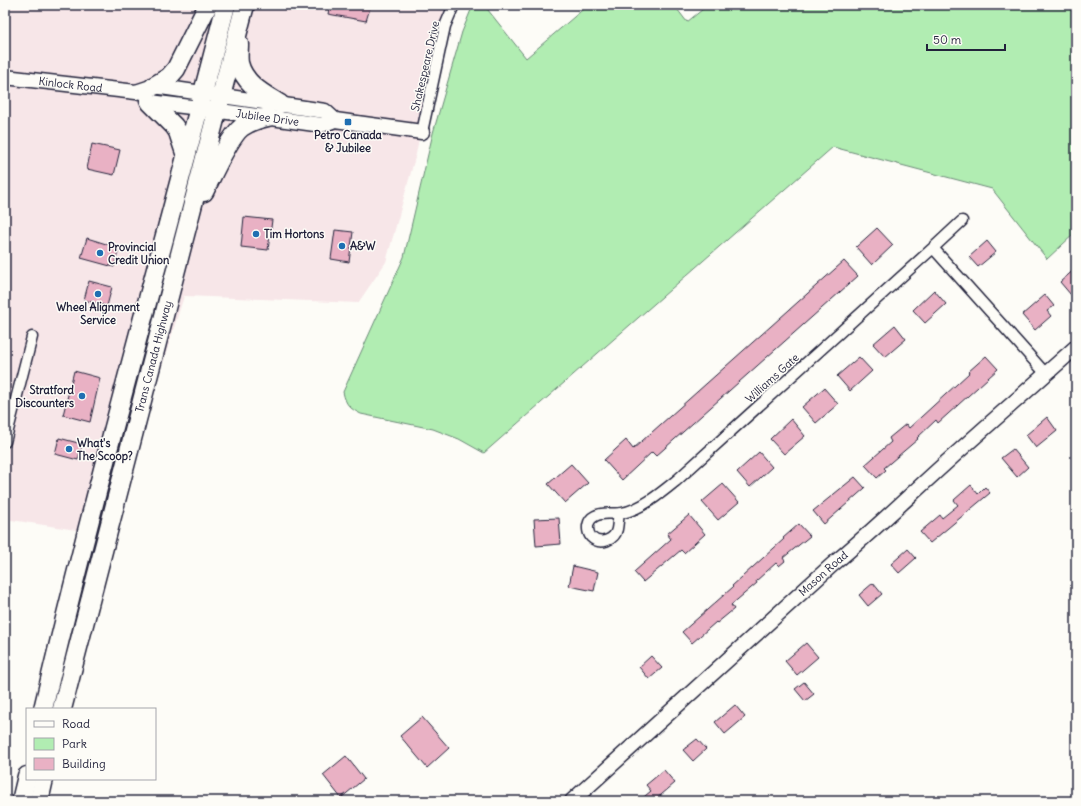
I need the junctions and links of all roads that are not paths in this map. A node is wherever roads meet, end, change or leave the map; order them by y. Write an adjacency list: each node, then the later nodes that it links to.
1 (208, 5): 7 (highway)
2 (226, 5): 8 (highway, Trans Canada Highway)
3 (245, 5): 5 (highway, Trans Canada Highway)
4 (454, 5): 13 (street, Shakespeare Drive)
5 (239, 28): 9 (highway, Trans Canada Highway); 10 (highway)
6 (5, 77): 7 (street, Kinlock Road)
7 (147, 94): 8 (street, Kinlock Road); 14 (highway)
8 (201, 101): 9 (street, Jubilee Drive); 14 (highway, Trans Canada Highway)
9 (219, 103): 10 (street, Jubilee Drive); 11 (street, Jubilee Drive); 15 (highway, Trans Canada Highway)
10 (280, 104): 12 (street, Jubilee Drive)
11 (268, 117): 12 (street, Jubilee Drive); 15 (highway)
12 (335, 120): 13 (street, Jubilee Drive)
13 (422, 132)
14 (186, 156): 23 (highway, Trans Canada Highway)
15 (190, 219): 24 (highway, Trans Canada Highway)
16 (962, 221): 17 (street, Williams Gate)
17 (933, 248): 20 (street); 22 (street, Williams Gate)
18 (32, 337): 21 (street)
19 (1076, 347): 20 (street, Mason Road)
20 (1046, 374): 29 (street, Mason Road)
21 (5, 442)
22 (619, 514)
23 (43, 708)
24 (62, 708)
25 (26, 780): 27 (highway)
26 (44, 780): 28 (highway)
27 (21, 801)
28 (39, 801)
29 (572, 801)

